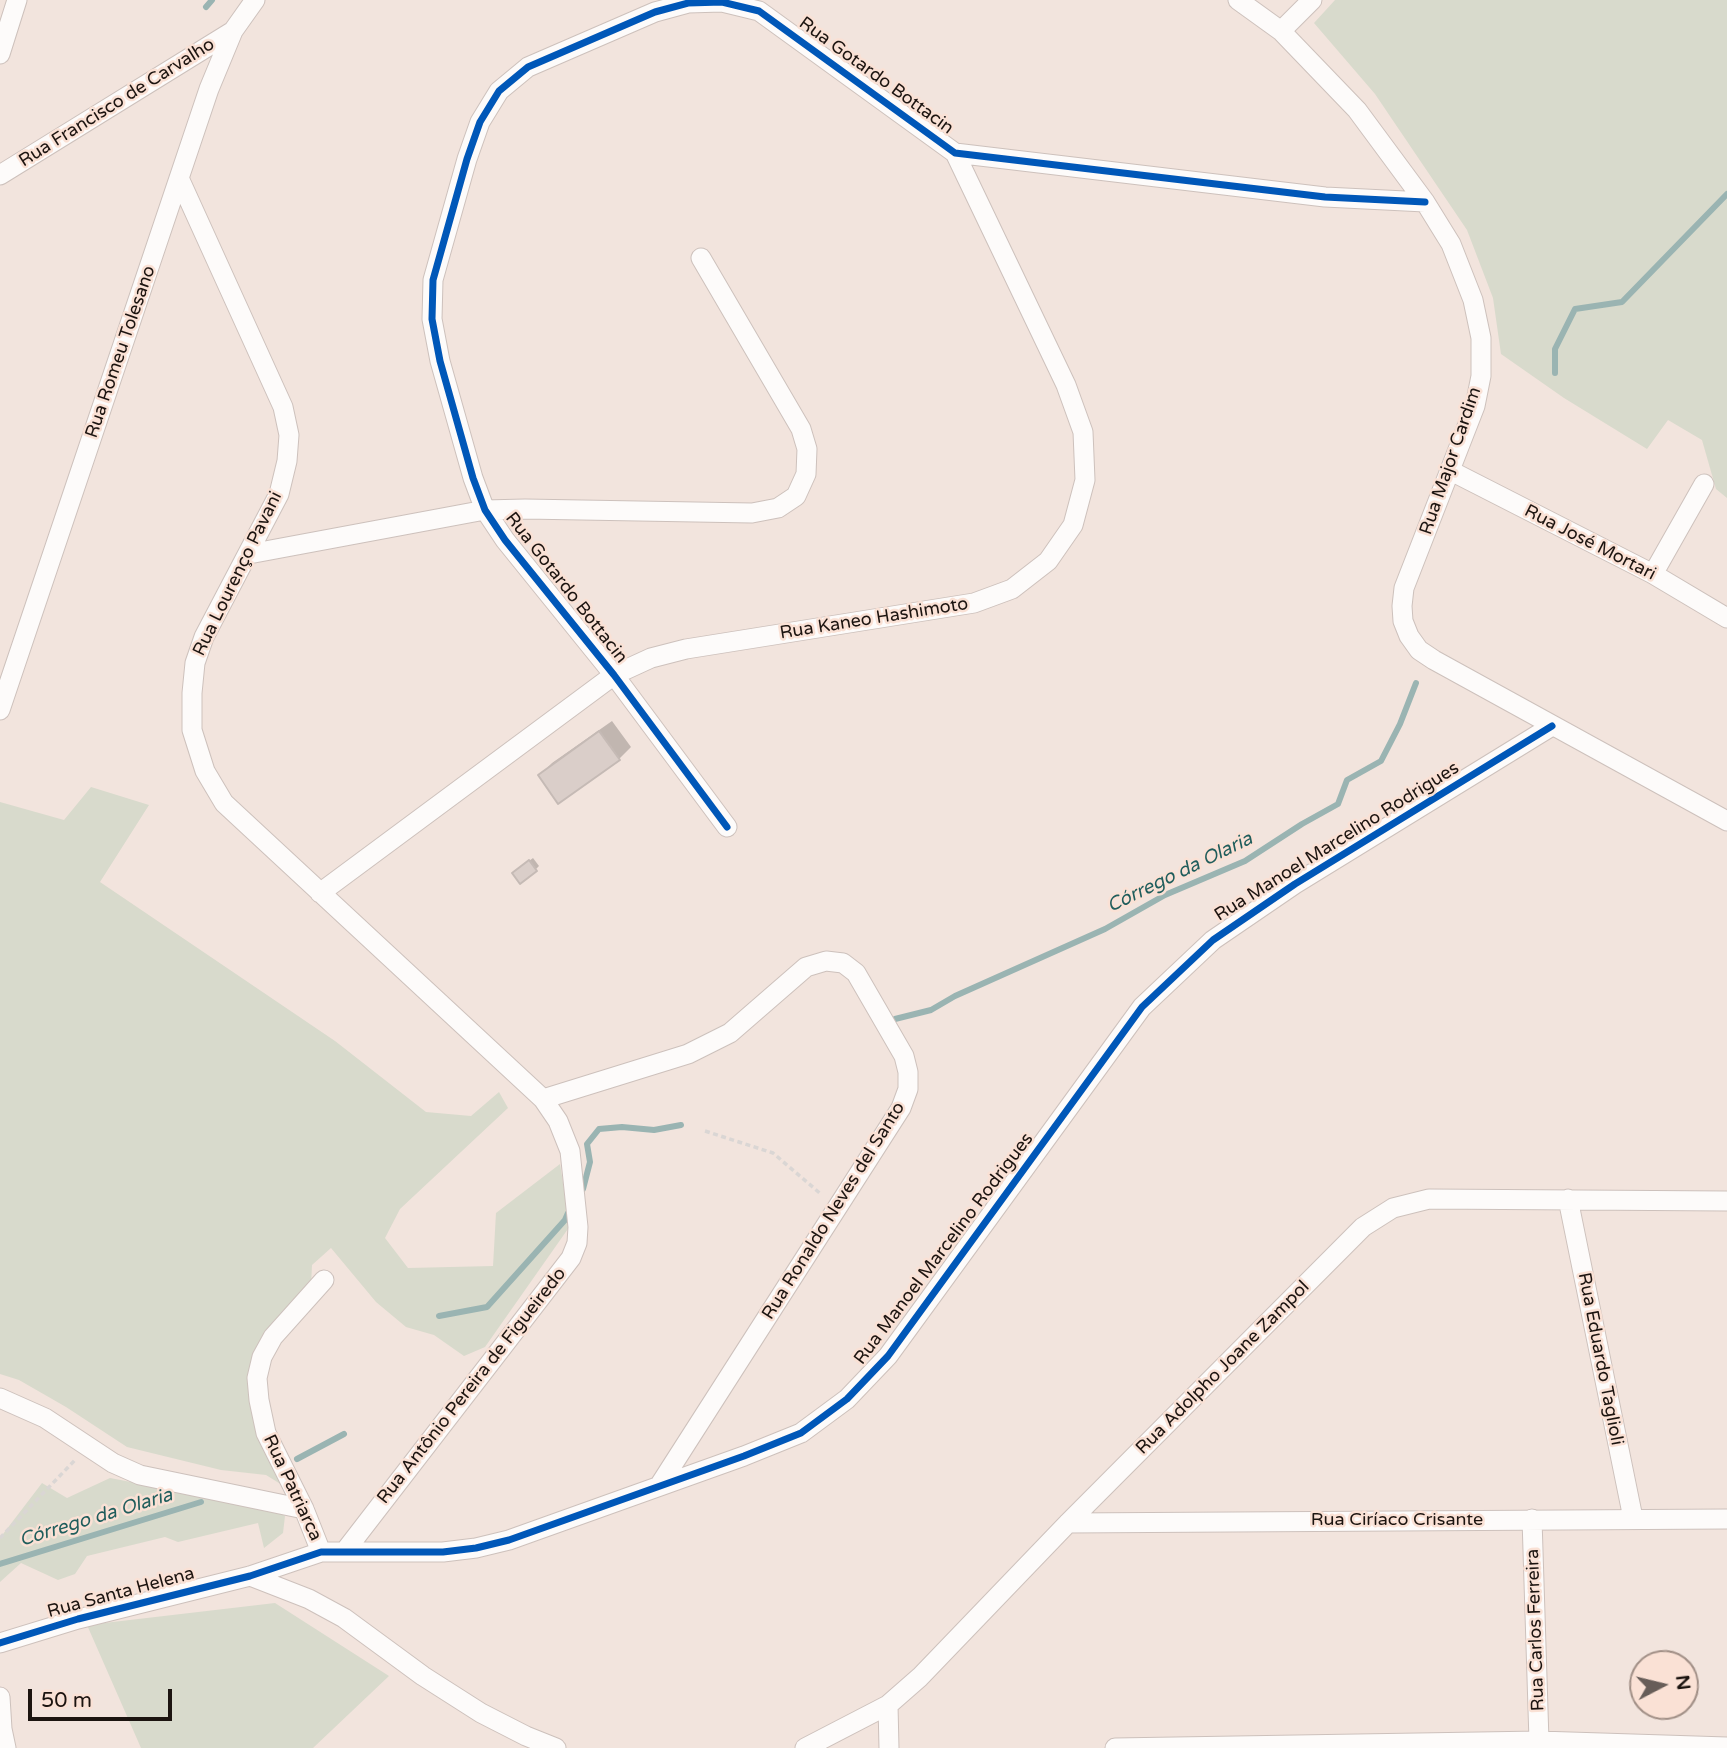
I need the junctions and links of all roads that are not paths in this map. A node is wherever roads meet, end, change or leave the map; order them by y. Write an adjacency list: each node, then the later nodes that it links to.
1 (17, 0): 7 (street)
2 (255, 0): 5 (street, Rua Romeu Tolesano)
3 (1238, 0): 6 (street, Rua Major Cardim)
4 (1312, 0): 6 (street)
5 (233, 31): 9 (street, Rua Francisco de Carvalho); 10 (street, Rua Romeu Tolesano)
6 (1281, 31): 11 (street, Rua Major Cardim)
7 (0, 54)
8 (955, 153): 11 (street, Rua Gotardo Bottacin); 15 (street, Rua Gotardo Bottacin); 19 (street, Rua Kaneo Hashimoto)
9 (0, 175)
10 (179, 178): 16 (street, Rua Lourenço Pavani); 20 (street, Rua Romeu Tolesano)
11 (1425, 202): 13 (street, Rua Major Cardim)
12 (701, 258): 15 (street)
13 (1451, 471): 17 (street, Rua José Mortari); 21 (street, Rua Major Cardim)
14 (1704, 484): 17 (street)
15 (485, 510): 16 (street); 19 (street, Rua Gotardo Bottacin)
16 (248, 554): 24 (street, Rua Lourenço Pavani)
17 (1653, 574): 18 (street, Rua José Mortari)
18 (1727, 618)
19 (614, 675): 23 (street, Rua Gotardo Bottacin); 24 (street, Rua Kaneo Hashimoto)
20 (0, 710)
21 (1552, 726): 22 (street, Rua Major Cardim); 30 (street, Rua Manoel Marcelino Rodrigues)
22 (1727, 821)
23 (727, 827)
24 (320, 893): 25 (street, Rua Lourenço Pavani)
25 (543, 1099): 30 (street, Rua Ronaldo Neves del Santo); 36 (street, Rua Antônio Pereira de Figueiredo)
26 (1568, 1199): 27 (street, Rua Adolpho Joane Zampol); 32 (street, Rua Eduardo Taglioli); 35 (street, Rua Adolpho Joane Zampol)
27 (1727, 1201)
28 (324, 1280): 31 (street, Rua Patriarca)
29 (0, 1398): 31 (street)
30 (659, 1486): 36 (street, Rua Manoel Marcelino Rodrigues)
31 (304, 1509): 37 (street, Rua Patriarca)
32 (1633, 1518): 33 (street, Rua Ciríaco Crisante); 34 (street, Rua Ciríaco Crisante)
33 (1532, 1519): 35 (street, Rua Ciríaco Crisante); 43 (street, Rua Carlos Ferreira)
34 (1727, 1519)
35 (1068, 1523): 41 (street, Rua Adolpho Joane Zampol)
36 (345, 1550): 37 (street, Rua Manoel Marcelino Rodrigues)
37 (321, 1552): 38 (street, Rua Manoel Marcelino Rodrigues)
38 (250, 1576): 39 (street, Rua Santa Helena); 45 (street)
39 (0, 1643)
40 (0, 1697): 42 (street)
41 (888, 1705): 46 (street, Rua Adolpho Joane Zampol); 47 (street)
42 (3, 1736)
43 (1539, 1741): 44 (street); 48 (street)
44 (1727, 1747)
45 (556, 1748)
46 (805, 1748)
47 (889, 1748)
48 (1115, 1748)

